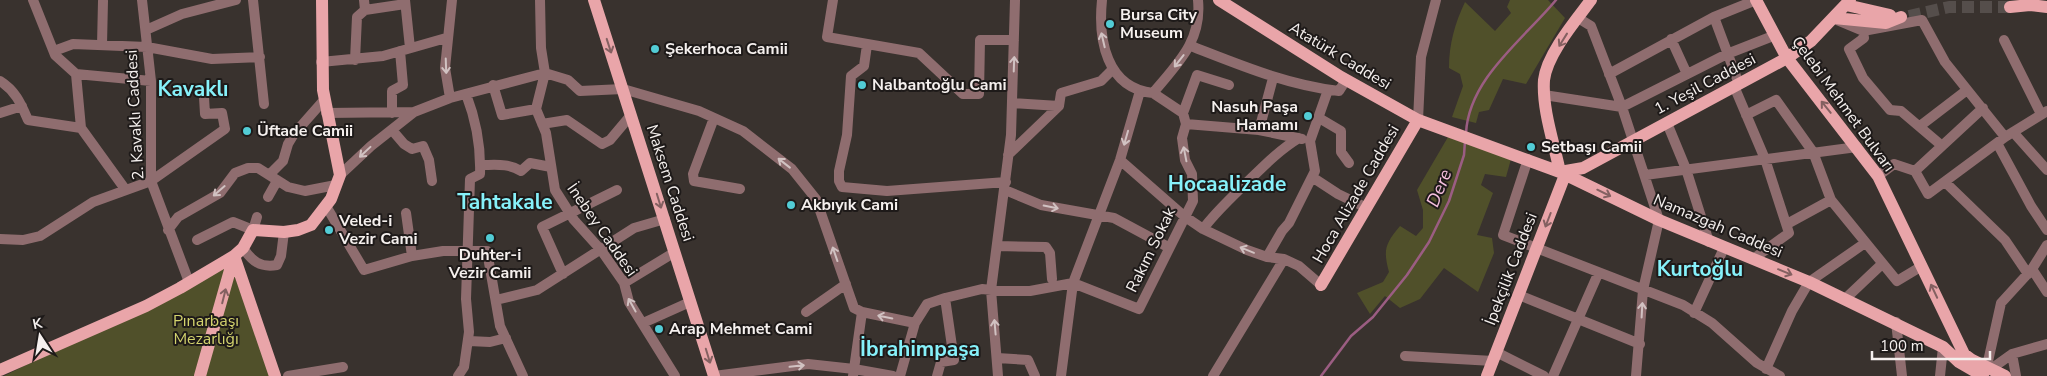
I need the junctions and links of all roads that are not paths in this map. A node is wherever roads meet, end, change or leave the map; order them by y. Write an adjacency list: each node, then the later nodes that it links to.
1 (33, 0): 2 (street); 39 (street)
2 (43, 0)
3 (100, 0): 34 (street)
4 (142, 0): 27 (street, 2. Kavaklı Caddesi)
5 (236, 0): 27 (street)
6 (253, 0): 41 (street)
7 (322, 0): 44 (main road)
8 (452, 0): 30 (street)
9 (540, 0): 46 (street)
10 (594, 0): 57 (main road, Maksem Caddesi, one-way to 57)
11 (833, 0): 35 (street)
12 (1015, 0): 32 (street)
13 (1102, 0): 45 (street, one-way to 13)
14 (1198, 0): 36 (street)
15 (1436, 0): 84 (street)
16 (1591, 0): 25 (main road)
17 (1756, 0): 24 (street); 29 (main road, Çelebi Mehmet Bulvarı)
18 (405, 2): 21 (street); 38 (street)
19 (1224, 2): 52 (main road, Atatürk Caddesi)
20 (1848, 2): 26 (main road, 1. Yeşil Caddesi); 26 (main road)
21 (364, 5): 43 (street)
22 (2010, 7): 23 (main road)
23 (2047, 7)
24 (1714, 16): 31 (street); 40 (street)
25 (1578, 18): 48 (street); 63 (main road, one-way to 63)
26 (1834, 18): 28 (street); 42 (main road, 1. Yeşil Caddesi)
27 (146, 30): 37 (street, 2. Kavaklı Caddesi)
28 (1863, 31): 59 (street); 88 (street)
29 (1773, 36): 40 (street); 42 (main road, Çelebi Mehmet Bulvarı)
30 (446, 38): 38 (street); 65 (street, one-way to 65)
31 (1671, 39): 48 (street); 49 (street)
32 (1014, 40): 35 (street); 67 (street, one-way to 32)
33 (2004, 40): 76 (street)
34 (102, 45): 37 (street); 39 (street)
35 (867, 46): 120 (street)
36 (1191, 46): 50 (street); 61 (street, one-way to 61)
37 (147, 47): 41 (street); 51 (street, 2. Kavaklı Caddesi)
38 (405, 49): 43 (street); 78 (street)
39 (54, 51): 47 (street)
40 (1727, 54): 49 (street); 56 (street)
41 (260, 57): 68 (street)
42 (1787, 58): 56 (main road, 1. Yeşil Caddesi); 99 (main road, Çelebi Mehmet Bulvarı, one-way to 42)
43 (355, 60): 44 (street)
44 (321, 62): 66 (main road)
45 (1112, 70): 60 (street); 70 (street)
46 (544, 73): 54 (street); 57 (street); 73 (street)
47 (76, 74): 51 (street); 89 (street)
48 (1609, 74): 71 (street)
49 (1686, 74): 71 (street)
50 (1272, 78): 58 (street); 91 (street)
51 (151, 80): 117 (street, 2. Kavaklı Caddesi)
52 (1346, 80): 58 (street); 84 (main road, Atatürk Caddesi)
53 (0, 82): 69 (street)
54 (493, 85): 62 (street); 73 (street)
55 (1229, 85): 79 (street)
56 (1736, 85): 81 (street); 85 (main road, 1. Yeşil Caddesi)
57 (623, 89): 80 (main road, Maksem Caddesi); 82 (street)
58 (1328, 90): 83 (street)
59 (1967, 90): 72 (street); 88 (street)
60 (1140, 91): 61 (street); 103 (street, one-way to 103)
61 (1153, 93): 79 (street)
62 (466, 94): 65 (street); 106 (street)
63 (1544, 95): 71 (street); 92 (main road)
64 (204, 98): 117 (street)
65 (450, 98): 75 (street)
66 (324, 100): 77 (main road); 115 (street)
67 (1012, 103): 70 (street); 101 (street)
68 (264, 104)
69 (22, 106): 74 (street); 89 (street)
70 (1059, 106): 101 (street)
71 (1622, 107): 97 (street)
72 (1983, 108): 94 (street); 98 (street)
73 (536, 109): 86 (street, İnebey Caddesi)
74 (0, 112)
75 (414, 112): 78 (street); 90 (street)
76 (2044, 112): 94 (street)
77 (326, 113): 78 (street); 116 (main road)
78 (392, 113)
79 (1183, 113): 87 (street, Rakım Sokak)
80 (631, 115): 86 (street); 133 (main road, Maksem Caddesi, one-way to 133)
81 (1746, 115): 100 (street); 102 (street)
82 (714, 118): 122 (street); 168 (street, one-way to 82)
83 (1318, 118): 95 (street); 105 (street)
84 (1418, 120): 96 (main road, Atatürk Caddesi); 127 (main road, Hoca Alizade Caddesi)
85 (1667, 123): 97 (main road, 1. Yeşil Caddesi); 108 (street)
86 (542, 124): 107 (street, İnebey Caddesi)
87 (1186, 124): 91 (street); 131 (street, Rakım Sokak, one-way to 87)
88 (1920, 126): 98 (street)
89 (81, 128): 121 (street)
90 (392, 130): 116 (street, one-way to 116); 118 (street)
91 (1259, 130): 93 (street)
92 (1553, 137): 104 (main road); 111 (main road)
93 (1298, 138): 95 (street); 136 (street)
94 (2005, 138): 110 (street); 119 (street); 139 (street)
95 (1310, 141): 114 (street)
96 (1479, 141): 104 (main road, Namazgah Caddesi)
97 (1633, 141): 111 (main road, 1. Yeşil Caddesi); 112 (street)
98 (1941, 145): 109 (street)
99 (1857, 147): 100 (street); 113 (main road, Çelebi Mehmet Bulvarı)
100 (1813, 152): 102 (street); 125 (street)
101 (1008, 155): 120 (street)
102 (1765, 159): 108 (street); 135 (street)
103 (1120, 160): 130 (street); 131 (street)
104 (1532, 160): 111 (main road, Namazgah Caddesi); 148 (street)
105 (1349, 163)
106 (481, 165): 107 (street); 151 (street)
107 (551, 167): 129 (street, İnebey Caddesi)
108 (1686, 170): 112 (street); 143 (street)
109 (1915, 170): 113 (street); 119 (street)
110 (2047, 170)
111 (1563, 173): 134 (main road, Namazgah Caddesi, one-way to 134); 148 (main road, İpekçilik Caddesi, one-way to 148)
112 (1645, 175): 134 (street)
113 (1878, 176): 159 (main road, Çelebi Mehmet Bulvarı)
114 (1312, 177): 127 (street); 155 (street)
115 (273, 178): 116 (street); 124 (street); 137 (street, one-way to 137)
116 (338, 180): 126 (main road)
117 (150, 181): 121 (street); 137 (street, 2. Kavaklı Caddesi)
118 (432, 182)
119 (1945, 182): 160 (street)
120 (1006, 186): 130 (street, one-way to 130); 146 (street)
121 (126, 189): 141 (street)
122 (740, 189)
123 (617, 190): 129 (street)
124 (268, 197)
125 (1831, 200): 135 (street); 144 (street)
126 (326, 206): 140 (main road); 154 (street)
127 (1367, 208): 169 (main road, Hoca Alizade Caddesi)
128 (406, 213): 154 (street)
129 (570, 215): 150 (street, İnebey Caddesi); 161 (street)
130 (1099, 216): 147 (street); 167 (street)
131 (1184, 216): 136 (street); 147 (street, Rakım Sokak)
132 (257, 217): 138 (street)
133 (665, 219): 150 (street); 153 (main road, Maksem Caddesi)
134 (1659, 220): 143 (main road, Namazgah Caddesi); 171 (street)
135 (1787, 224): 157 (street)
136 (1203, 229): 155 (street, one-way to 136)
137 (168, 230): 164 (street, 2. Kavaklı Caddesi)
138 (253, 230): 140 (main road); 142 (street); 152 (main road)
139 (2047, 230)
140 (284, 232): 152 (street)
141 (0, 239)
142 (197, 240)
143 (1709, 242): 149 (main road, Namazgah Caddesi)
144 (1865, 244): 158 (street); 165 (street)
145 (2047, 245): 160 (street)
146 (997, 246): 163 (street); 170 (street)
147 (1168, 247): 167 (street, Rakım Sokak)
148 (1538, 247): 162 (street); 173 (main road, İpekçilik Caddesi)
149 (1724, 248): 157 (main road, Namazgah Caddesi); 180 (street)
150 (601, 250): 161 (street); 166 (street, İnebey Caddesi)
151 (469, 251): 154 (street); 176 (street); 186 (street)
152 (239, 252): 164 (main road); 200 (main road, one-way to 152); 201 (main road)
153 (675, 252): 166 (street); 177 (main road, Maksem Caddesi)
154 (412, 256)
155 (1267, 257): 156 (street)
156 (1284, 259): 169 (street); 213 (street)
157 (1753, 259): 165 (main road, Namazgah Caddesi, one-way to 165)
158 (1882, 264): 159 (street); 175 (street)
159 (1922, 266): 194 (main road, Çelebi Mehmet Bulvarı, one-way to 159)
160 (2030, 271): 172 (street); 198 (street)
161 (563, 274): 176 (street)
162 (1598, 274): 171 (street); 181 (street)
163 (1052, 279)
164 (189, 282): 197 (main road)
165 (1809, 282): 175 (main road, Namazgah Caddesi); 196 (street)
166 (624, 283): 183 (street, İnebey Caddesi, one-way to 166)
167 (1072, 283): 170 (street); 212 (street)
168 (846, 284): 178 (street); 179 (street)
169 (1321, 285)
170 (991, 290): 174 (street); 193 (street, one-way to 170)
171 (1643, 290): 180 (street); 187 (street, one-way to 171)
172 (2047, 292)
173 (1519, 296): 181 (street); 192 (main road, İpekçilik Caddesi)
174 (945, 298): 184 (street); 209 (street)
175 (1845, 298): 182 (main road, Namazgah Caddesi)
176 (496, 300): 185 (street)
177 (690, 302): 183 (street); 206 (main road, Maksem Caddesi, one-way to 206)
178 (806, 312)
179 (862, 312): 184 (street, one-way to 179); 199 (street)
180 (1694, 312): 196 (street)
181 (1578, 321): 187 (street); 216 (street)
182 (1896, 322): 189 (main road, Namazgah Caddesi); 219 (street)
183 (643, 323): 205 (street, İnebey Caddesi)
184 (915, 323): 208 (street)
185 (506, 338): 186 (street); 204 (street)
186 (469, 341): 203 (street)
187 (1640, 344): 217 (street)
188 (2047, 344): 190 (street)
189 (1943, 346): 194 (main road, Namazgah Caddesi); 220 (street)
190 (2012, 354): 198 (street); 223 (street)
191 (1405, 356): 192 (street)
192 (1494, 357): 214 (main road, İpekçilik Caddesi); 215 (street)
193 (997, 358): 210 (street); 211 (street)
194 (1962, 358): 198 (main road); 221 (main road)
195 (343, 367): 202 (street)
196 (1766, 369): 218 (street)
197 (0, 370)
198 (1987, 370): 222 (main road)
199 (854, 372): 206 (street, one-way to 199); 207 (street)
200 (200, 376)
201 (275, 376)
202 (288, 376)
203 (458, 376)
204 (523, 376)
205 (675, 376)
206 (714, 376)
207 (893, 376)
208 (900, 376)
209 (937, 376)
210 (998, 376)
211 (1034, 376)
212 (1061, 376)
213 (1213, 376)
214 (1488, 376)
215 (1544, 376)
216 (1553, 376)
217 (1636, 376)
218 (1780, 376)
219 (1902, 376)
220 (1940, 376)
221 (1968, 376)
222 (2005, 376)
223 (2016, 376)

